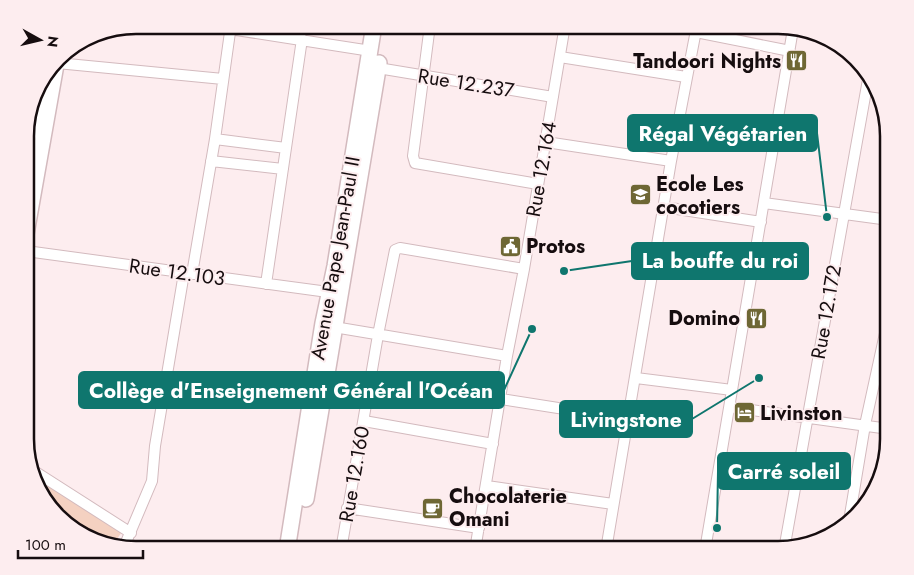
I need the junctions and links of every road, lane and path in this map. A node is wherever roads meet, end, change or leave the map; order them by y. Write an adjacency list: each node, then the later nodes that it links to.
1 (230, 34): 19 (street)
2 (272, 34): 10 (street)
3 (373, 34): 11 (main road, Avenue Pape Jean-Paul II)
4 (383, 34): 15 (main road, Avenue Pape Jean-Paul II)
5 (429, 34): 17 (street)
6 (564, 34): 13 (street, Rue 12.164)
7 (695, 34): 18 (street)
8 (717, 34): 12 (street)
9 (792, 35): 12 (street)
10 (302, 39): 11 (street); 24 (street)
11 (371, 50): 39 (main road, Avenue Pape Jean-Paul II)
12 (790, 51): 30 (street)
13 (560, 57): 18 (street); 21 (street, Rue 12.164)
14 (65, 62): 19 (street)
15 (378, 68): 17 (street, Rue 12.237); 40 (main road, Avenue Pape Jean-Paul II)
16 (55, 74): 29 (main road)
17 (422, 75): 21 (street, Rue 12.237); 28 (street)
18 (686, 77): 26 (street)
19 (223, 80): 22 (street)
20 (867, 85): 32 (street, Rue 12.172)
21 (553, 97): 23 (street, Rue 12.164)
22 (215, 139): 24 (street); 25 (street)
23 (546, 142): 26 (street); 28 (street, Rue 12.164)
24 (286, 148): 27 (street)
25 (211, 160): 27 (street); 37 (street)
26 (670, 161): 31 (street)
27 (283, 169): 38 (street)
28 (538, 184): 36 (street, Rue 12.164)
29 (34, 189)
30 (764, 203): 32 (street); 34 (street)
31 (664, 207): 34 (street); 44 (street)
32 (844, 214): 33 (street); 48 (street, Rue 12.172)
33 (880, 219)
34 (761, 222): 45 (street)
35 (34, 252): 37 (street, Rue 12.103)
36 (524, 269): 41 (street, Rue 12.160); 42 (street, Rue 12.164)
37 (188, 273): 38 (street, Rue 12.103); 60 (street)
38 (266, 284): 39 (street, Rue 12.103)
39 (328, 292): 62 (main road, Avenue Pape Jean-Paul II)
40 (334, 327): 41 (street); 63 (main road, Avenue Pape Jean-Paul II)
41 (378, 335): 42 (street); 50 (street, Rue 12.160)
42 (507, 356): 46 (street, Rue 12.164)
43 (880, 356): 51 (street)
44 (636, 378): 45 (street); 49 (street)
45 (732, 390): 47 (street)
46 (501, 399): 49 (street); 53 (street, Rue 12.164)
47 (730, 406): 48 (street); 67 (street)
48 (807, 416): 51 (street); 68 (street, Rue 12.172)
49 (628, 419): 56 (street)
50 (364, 421): 53 (street); 57 (street, Rue 12.160)
51 (865, 425): 52 (street); 58 (street)
52 (880, 428)
53 (493, 444): 55 (street, Rue 12.164)
54 (39, 474): 60 (street)
55 (487, 486): 56 (street); 59 (street, Rue 12.164)
56 (613, 504): 66 (street)
57 (347, 508): 59 (street); 64 (street, Rue 12.160)
58 (850, 512)
59 (479, 528): 65 (street, Rue 12.164)
60 (131, 532): 61 (street)
61 (127, 540)
62 (288, 541)
63 (298, 541)
64 (342, 541)
65 (477, 541)
66 (607, 541)
67 (707, 541)
68 (786, 541)

